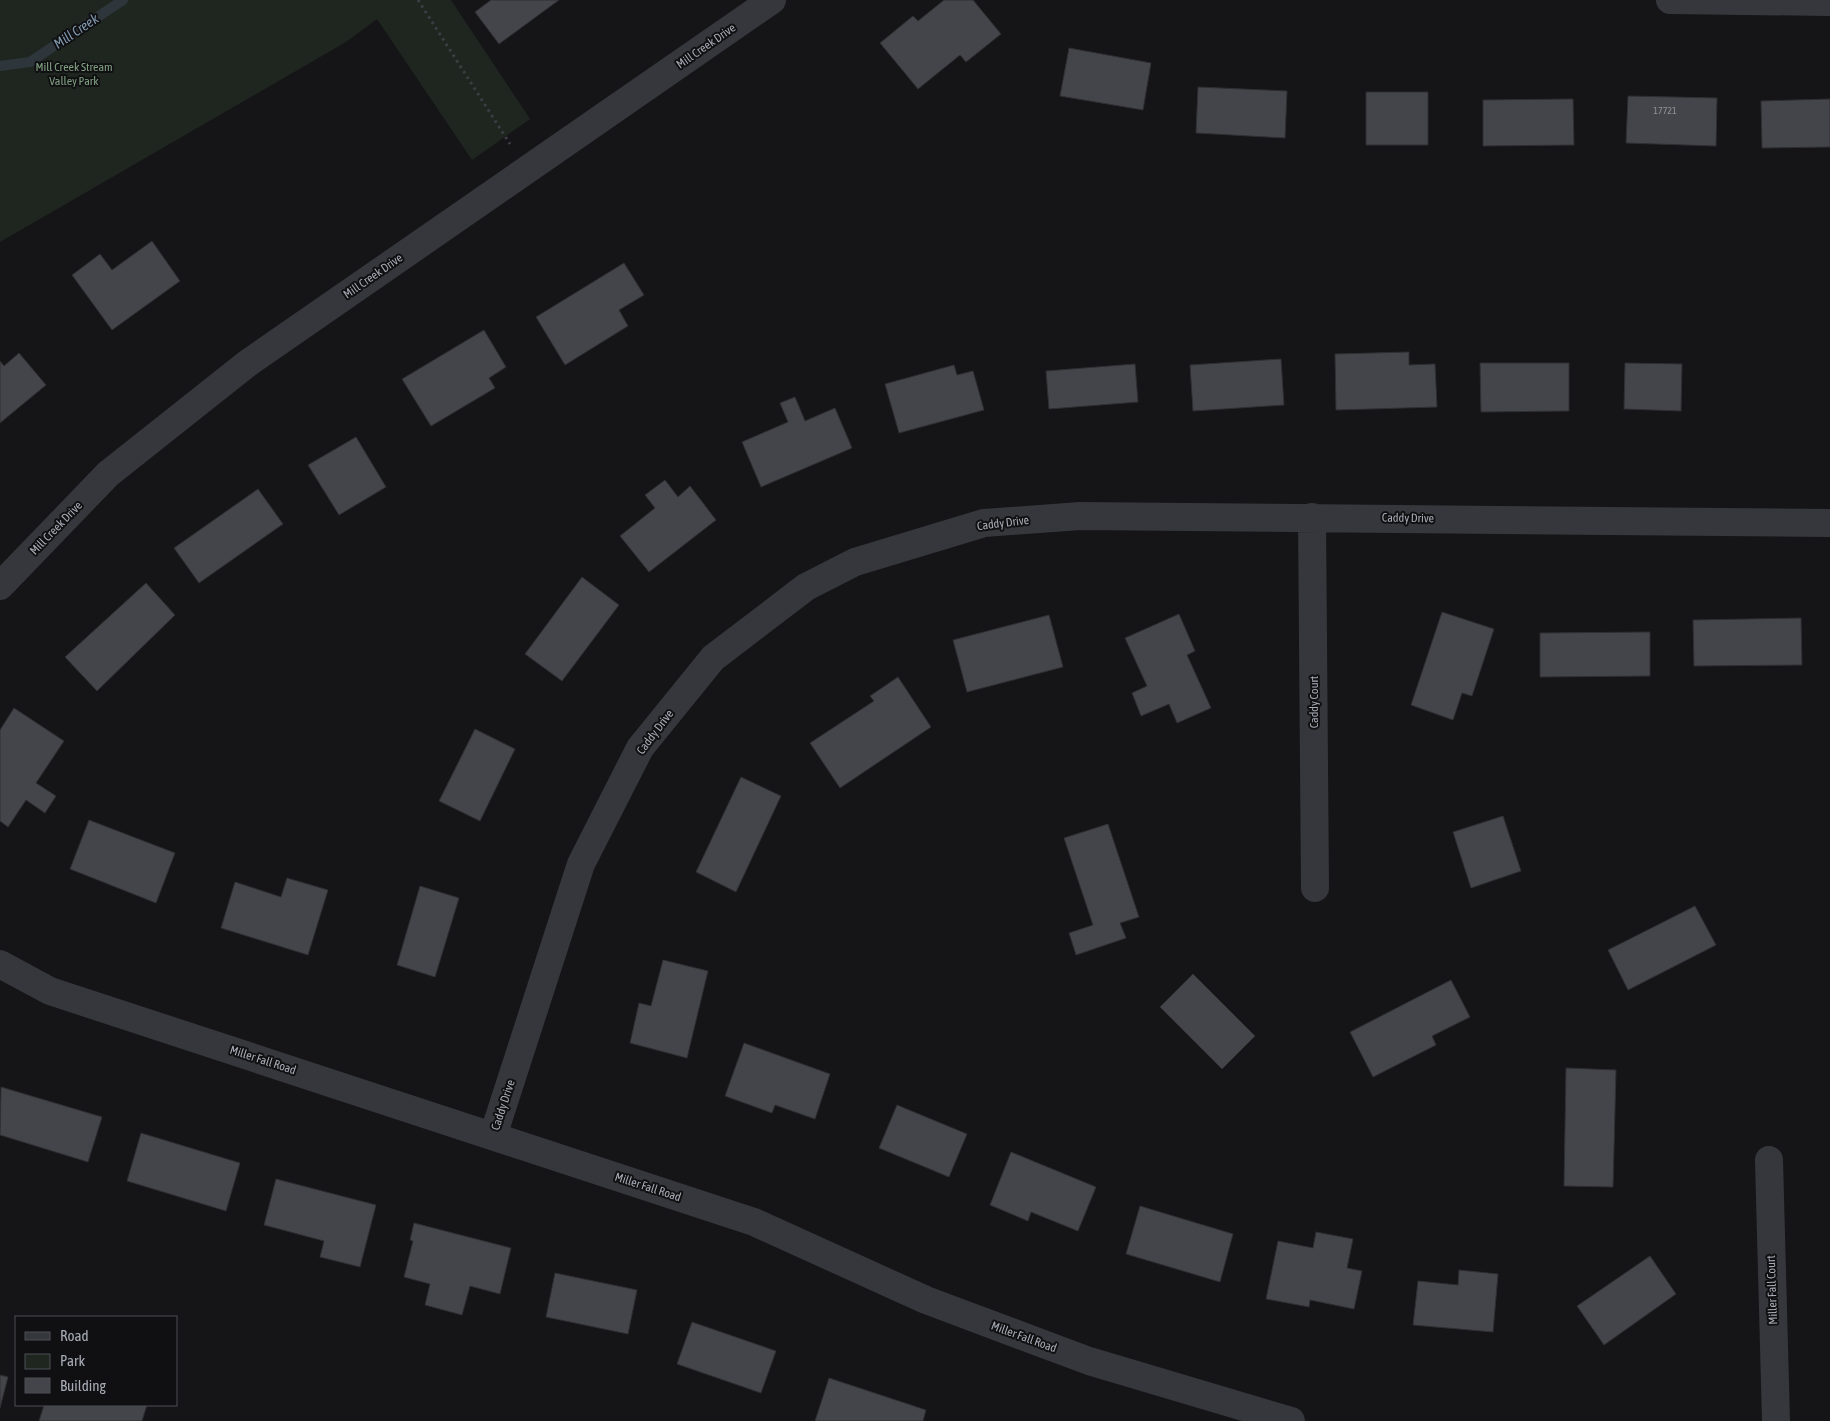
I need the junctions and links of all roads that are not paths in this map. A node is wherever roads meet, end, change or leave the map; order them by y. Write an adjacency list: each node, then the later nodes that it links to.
1 (772, 0): 6 (street, Mill Creek Drive)
2 (1670, 0): 3 (street)
3 (1830, 2)
4 (1312, 517): 5 (street, Caddy Drive); 7 (street, Caddy Court); 9 (street, Caddy Drive)
5 (1830, 523)
6 (0, 586)
7 (1315, 888)
8 (0, 964): 9 (street, Miller Fall Road)
9 (493, 1136): 11 (street, Miller Fall Road)
10 (1769, 1160): 12 (street, Miller Fall Court)
11 (1291, 1421)
12 (1776, 1421)

